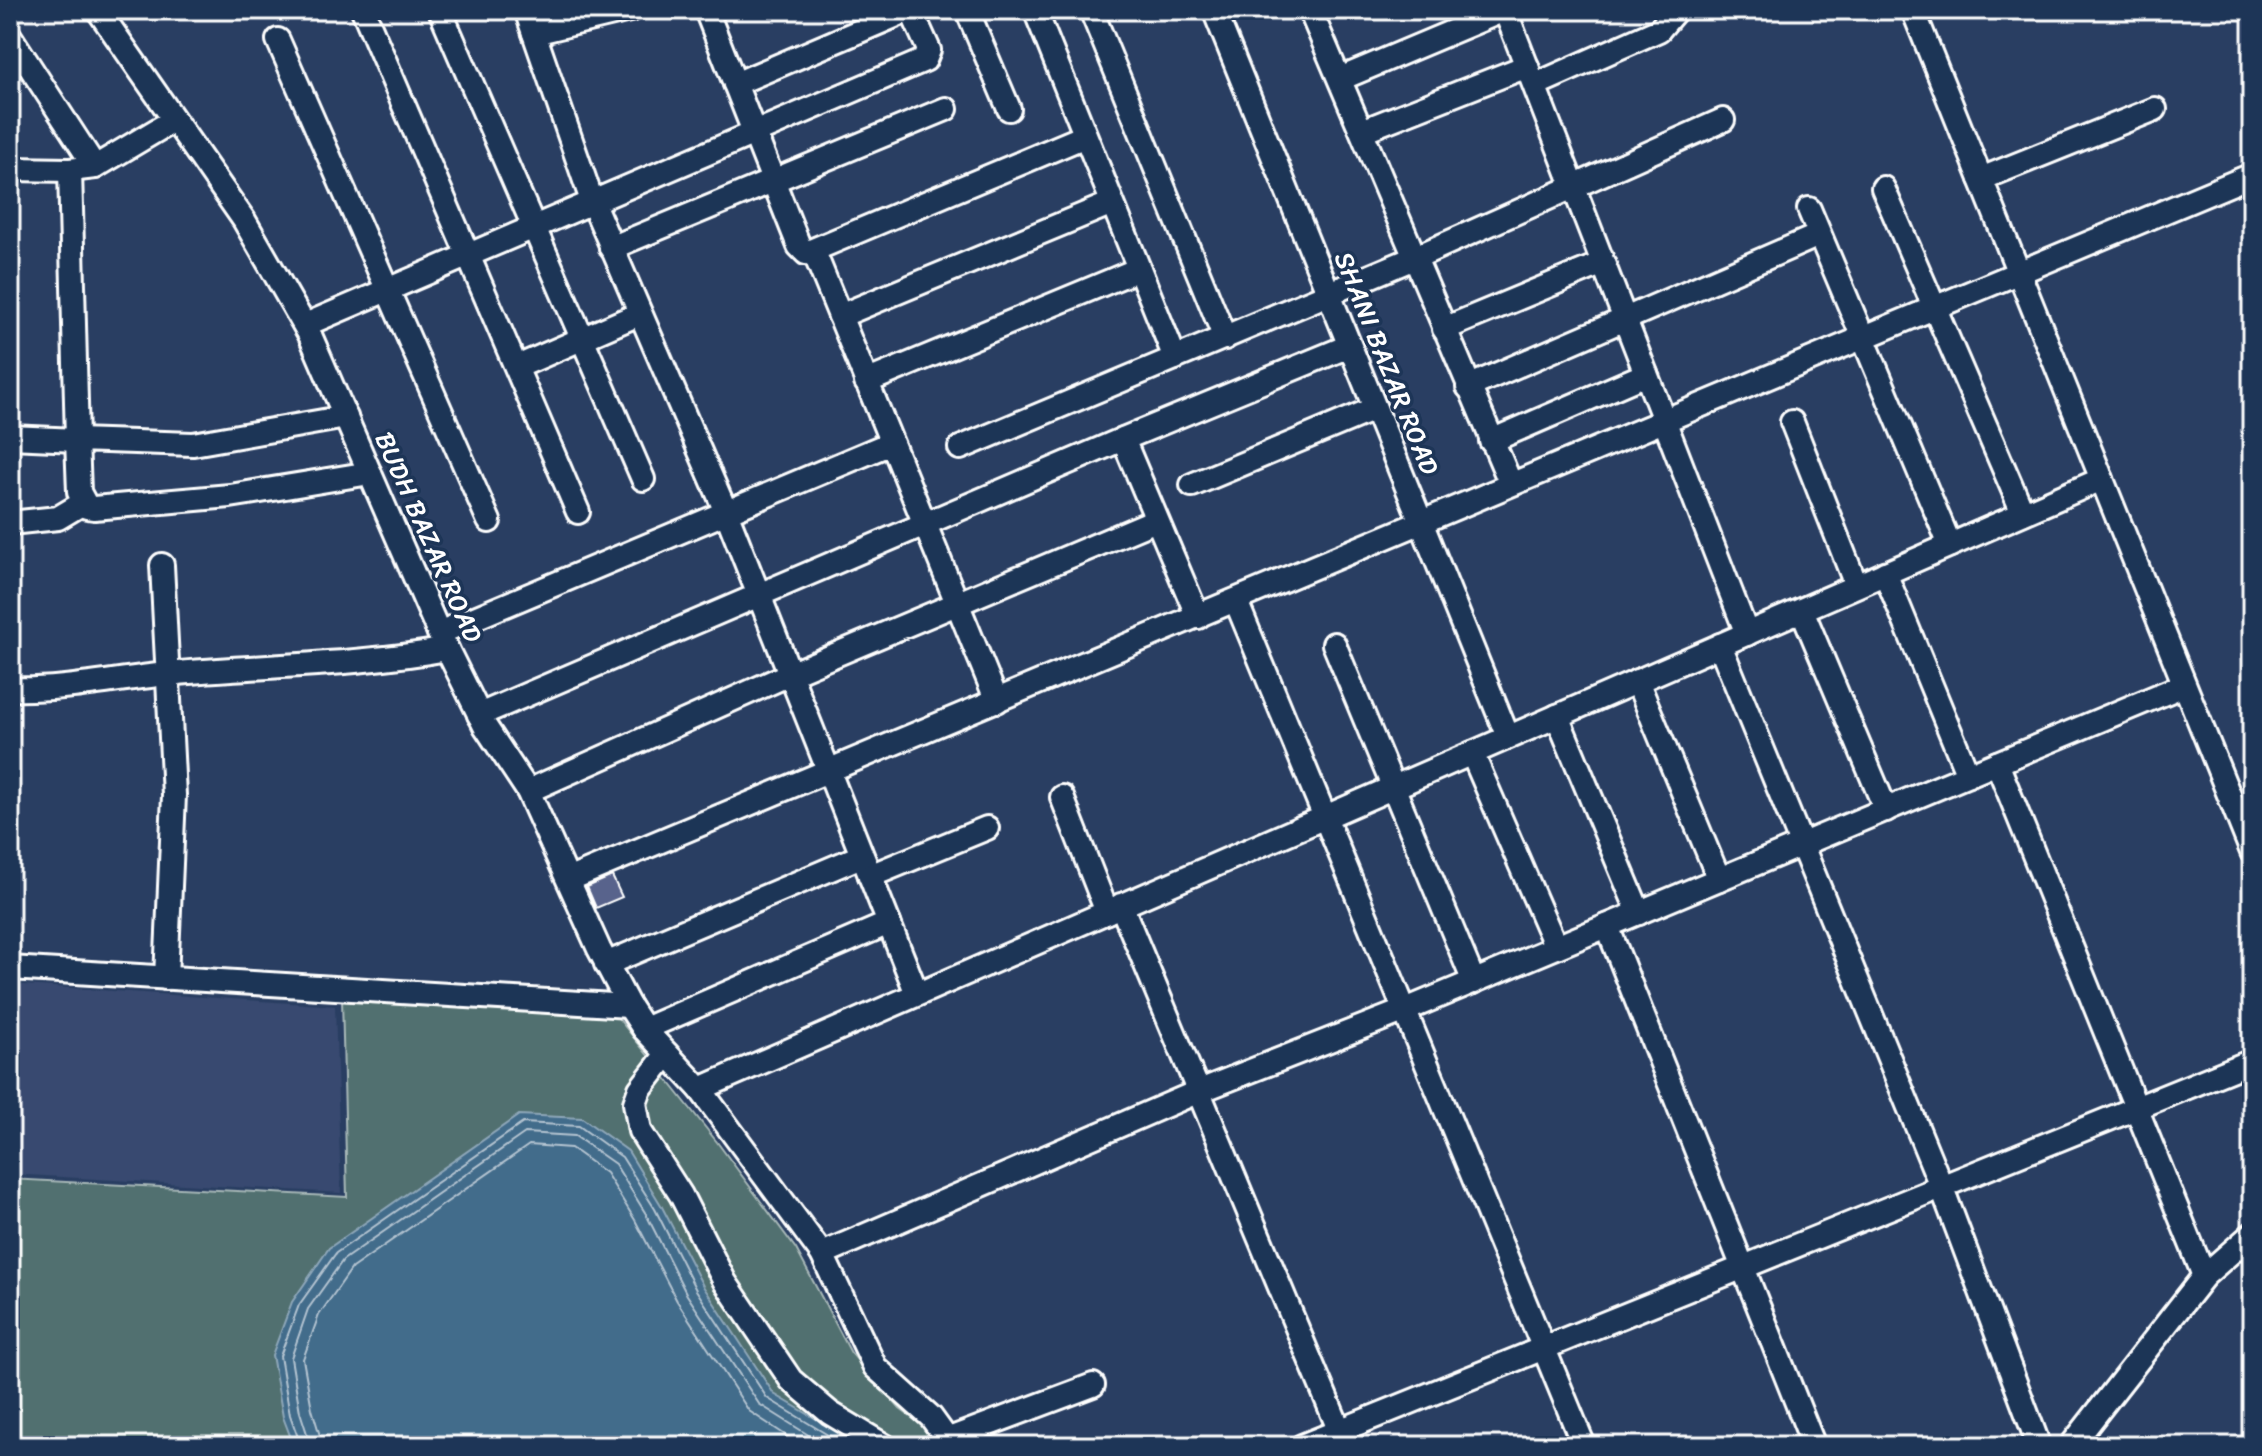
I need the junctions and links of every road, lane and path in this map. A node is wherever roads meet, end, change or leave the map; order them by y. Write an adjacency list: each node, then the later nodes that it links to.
1 (98, 10): 25 (street, BUDH BAZAR ROAD)
2 (363, 10): 45 (street)
3 (440, 10): 41 (street)
4 (526, 10): 16 (street)
5 (630, 10): 16 (street)
6 (706, 10): 21 (street)
7 (910, 10): 21 (street); 28 (street)
8 (967, 10): 23 (street)
9 (1035, 10): 29 (street)
10 (1091, 10): 58 (street)
11 (1214, 10): 51 (street, SHANI BAZAR ROAD)
12 (1310, 10): 20 (street)
13 (1505, 10): 19 (street); 20 (street)
14 (1676, 10): 19 (street)
15 (1913, 10): 34 (street)
16 (534, 33): 38 (street)
17 (10, 36): 30 (street)
18 (278, 40): 50 (street)
19 (1531, 76): 27 (street); 36 (street)
20 (1340, 79): 27 (street)
21 (735, 84): 28 (street)
22 (946, 109): 35 (street)
23 (1009, 109)
24 (2155, 109): 34 (street)
25 (174, 120): 30 (street); 56 (street, BUDH BAZAR ROAD)
26 (1723, 120): 36 (street)
27 (1362, 131): 46 (street)
28 (754, 134): 35 (street); 38 (street)
29 (1085, 136): 39 (street); 44 (street)
30 (95, 167): 32 (street)
31 (10, 169): 32 (street)
32 (70, 170): 73 (street)
33 (2252, 175): 49 (street)
34 (1981, 179): 49 (street)
35 (772, 183): 43 (street); 44 (street)
36 (1573, 184): 46 (street); 47 (street)
37 (1883, 188): 52 (street)
38 (592, 201): 41 (street); 43 (street)
39 (1112, 203): 48 (street); 54 (street)
40 (1809, 209): 42 (street)
41 (534, 227): 45 (street); 60 (street)
42 (1819, 235): 55 (street); 59 (street)
43 (611, 248): 53 (street)
44 (814, 252): 54 (street)
45 (467, 256): 50 (street); 63 (street)
46 (1414, 258): 51 (street); 57 (street)
47 (1603, 263): 55 (street); 57 (street)
48 (1139, 269): 62 (street); 65 (street)
49 (2018, 272): 52 (street); 79 (street)
50 (387, 290): 56 (street); 87 (street)
51 (1328, 295): 58 (street); 61 (street, SHANI BAZAR ROAD)
52 (1934, 307): 59 (street); 85 (street)
53 (639, 314): 60 (street); 84 (street)
54 (840, 316): 65 (street)
55 (1625, 319): 64 (street); 66 (street)
56 (305, 325): 68 (street, BUDH BAZAR ROAD)
57 (1444, 329): 66 (street)
58 (1225, 338): 62 (street)
59 (1864, 338): 69 (street); 91 (street)
60 (582, 339): 63 (street); 78 (street)
61 (1349, 346): 67 (street, SHANI BAZAR ROAD); 72 (street)
62 (1175, 358): 76 (street)
63 (517, 367): 83 (street)
64 (1646, 374): 69 (street); 74 (street)
65 (866, 382): 75 (street)
66 (1468, 387): 74 (street)
67 (1374, 409): 81 (street); 88 (street, SHANI BAZAR ROAD)
68 (346, 417): 73 (street); 77 (street, BUDH BAZAR ROAD)
69 (1665, 419): 80 (street); 100 (street)
70 (1792, 422): 94 (street)
71 (10, 437): 73 (street)
72 (1123, 439): 86 (street); 90 (street)
73 (77, 440): 82 (street)
74 (1491, 441): 80 (street)
75 (891, 443): 84 (street); 90 (street)
76 (960, 448)
77 (370, 473): 82 (street); 101 (street, BUDH BAZAR ROAD)
78 (643, 479)
79 (2102, 479): 85 (street); 107 (street)
80 (1510, 482): 88 (street)
81 (1192, 485)
82 (83, 503): 89 (street)
83 (578, 512)
84 (726, 512): 95 (street); 101 (street)
85 (2023, 513): 91 (street)
86 (1156, 520): 97 (street); 99 (street)
87 (489, 521)
88 (1422, 521): 96 (street); 112 (street, SHANI BAZAR ROAD)
89 (10, 523)
90 (924, 525): 95 (street); 97 (street)
91 (1950, 545): 93 (street)
92 (162, 565): 105 (street)
93 (1885, 573): 94 (street); 116 (street)
94 (1856, 585): 98 (street)
95 (759, 595): 104 (street); 110 (street)
96 (1236, 601): 99 (street); 121 (street)
97 (959, 604): 104 (street); 109 (street)
98 (1802, 610): 100 (street); 120 (street)
99 (1198, 617): 109 (street)
100 (1747, 634): 103 (street)
101 (443, 641): 105 (street); 110 (street, BUDH BAZAR ROAD)
102 (1334, 644): 117 (street)
103 (1720, 645): 106 (street); 123 (street)
104 (792, 673): 115 (street); 118 (street)
105 (168, 674): 108 (street); 135 (street)
106 (1637, 681): 111 (street); 127 (street)
107 (2184, 685): 114 (street); 124 (street)
108 (10, 689)
109 (997, 701): 115 (street)
110 (479, 715): 118 (street, BUDH BAZAR ROAD)
111 (1557, 716): 112 (street); 129 (street)
112 (1508, 737): 113 (street)
113 (1472, 753): 117 (street); 132 (street)
114 (1997, 763): 116 (street); 145 (street)
115 (830, 770): 125 (street); 126 (street)
116 (1968, 775): 120 (street)
117 (1393, 787): 121 (street); 136 (street)
118 (528, 791): 126 (street, BUDH BAZAR ROAD)
119 (1062, 797): 128 (street)
120 (1886, 810): 123 (street)
121 (1323, 818): 128 (street); 139 (street)
122 (987, 828): 125 (street)
123 (1801, 845): 127 (street); 146 (street)
124 (2252, 852)
125 (866, 866): 130 (street); 133 (street)
126 (570, 879): 133 (street, BUDH BAZAR ROAD)
127 (1719, 879): 129 (street)
128 (1114, 909): 137 (street); 144 (street)
129 (1639, 913): 131 (street)
130 (889, 923): 137 (street); 140 (street)
131 (1607, 926): 132 (street); 149 (street)
132 (1556, 947): 136 (street)
133 (606, 964): 138 (street, BUDH BAZAR ROAD)
134 (10, 968): 135 (street)
135 (166, 978): 138 (street)
136 (1474, 982): 139 (street)
137 (917, 994): 143 (street)
138 (629, 1006): 140 (street, BUDH BAZAR ROAD)
139 (1403, 1011): 144 (street); 151 (street)
140 (644, 1029): 141 (street, BUDH BAZAR ROAD)
141 (667, 1054): 143 (street, BUDH BAZAR ROAD); 155 (street)
142 (2252, 1061): 145 (street)
143 (700, 1089): 148 (street, BUDH BAZAR ROAD)
144 (1197, 1092): 148 (street); 153 (street)
145 (2136, 1105): 146 (street); 150 (street)
146 (1942, 1188): 149 (street); 159 (street)
147 (2252, 1234): 150 (street)
148 (822, 1254): 154 (street, BUDH BAZAR ROAD)
149 (1744, 1268): 151 (street); 158 (street)
150 (2204, 1276): 160 (street)
151 (1543, 1349): 153 (street); 157 (street)
152 (1093, 1385): 154 (street)
153 (1344, 1438): 156 (street)
154 (951, 1442)
155 (885, 1446)
156 (1302, 1446)
157 (1584, 1446)
158 (1814, 1446)
159 (2039, 1446)
160 (2071, 1446)

